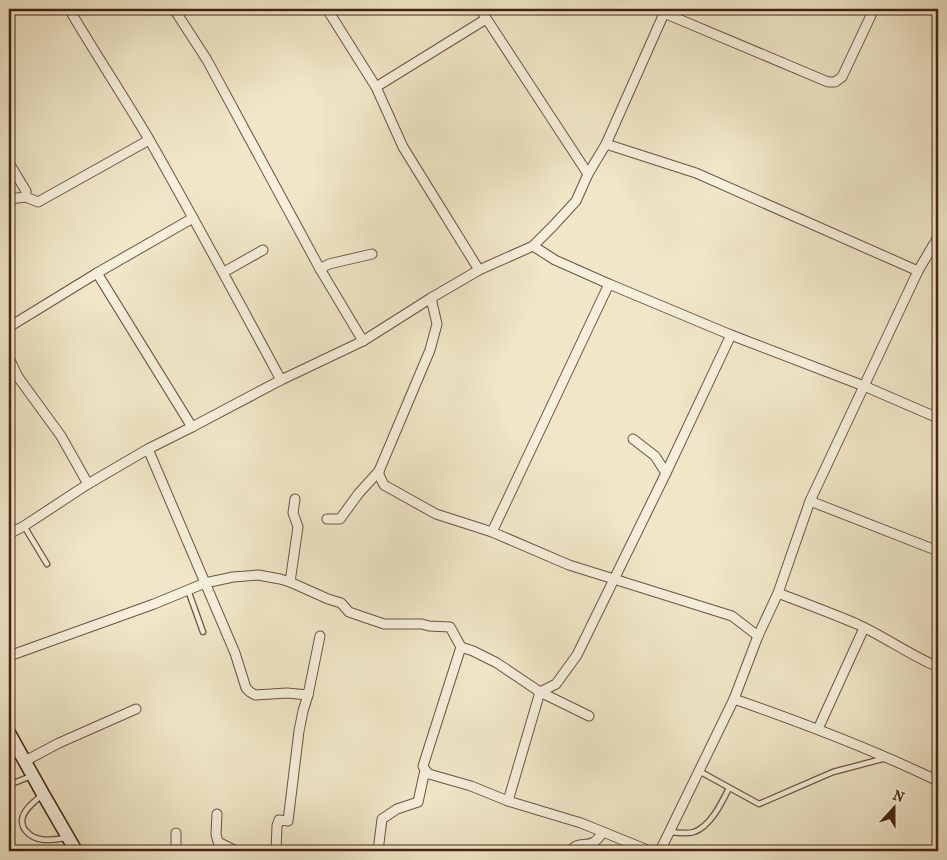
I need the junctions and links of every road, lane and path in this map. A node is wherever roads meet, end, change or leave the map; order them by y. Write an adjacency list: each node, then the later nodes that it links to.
1 (69, 9): 9 (street)
2 (174, 9): 20 (street)
3 (326, 9): 8 (street)
4 (480, 9): 7 (street)
5 (874, 9): 6 (street)
6 (663, 10): 10 (street)
7 (486, 19): 8 (street); 12 (street)
8 (376, 87): 21 (street)
9 (149, 140): 13 (street); 15 (street)
10 (606, 144): 12 (street); 22 (street)
11 (9, 163): 13 (street)
12 (588, 174): 17 (street)
13 (26, 197): 14 (street)
14 (9, 199)
15 (193, 218): 23 (street); 24 (street)
16 (938, 237): 22 (street)
17 (533, 246): 21 (street); 25 (street)
18 (263, 250): 23 (street)
19 (372, 254): 20 (street)
20 (320, 269): 29 (street)
21 (479, 270): 26 (street)
22 (918, 271): 32 (street)
23 (224, 272): 31 (street)
24 (97, 274): 27 (street); 34 (street)
25 (609, 284): 28 (street); 44 (street)
26 (431, 298): 29 (street); 37 (street)
27 (9, 327)
28 (731, 335): 32 (street); 38 (street)
29 (362, 341): 31 (street)
30 (9, 358): 39 (street)
31 (281, 380): 34 (street)
32 (864, 386): 33 (street); 41 (street)
33 (938, 418)
34 (192, 427): 36 (street)
35 (633, 439): 38 (street)
36 (148, 449): 39 (street); 50 (street)
37 (380, 471): 42 (street); 44 (street)
38 (666, 473): 48 (street)
39 (88, 484): 43 (street)
40 (295, 499): 49 (street)
41 (810, 501): 46 (street); 52 (street)
42 (327, 520)
43 (24, 526): 45 (street); 47 (lane)
44 (492, 532): 48 (street)
45 (9, 534)
46 (938, 551)
47 (47, 564)
48 (614, 580): 56 (street); 60 (street)
49 (290, 582): 50 (street); 57 (street)
50 (205, 583): 51 (street); 61 (street)
51 (188, 590): 54 (lane); 58 (street)
52 (778, 592): 53 (street); 56 (street)
53 (864, 628): 59 (street); 65 (street)
54 (203, 632)
55 (320, 636): 61 (street)
56 (758, 636): 62 (street)
57 (461, 647): 60 (street); 69 (street)
58 (9, 656)
59 (938, 667)
60 (540, 692): 64 (street); 76 (street)
61 (308, 695): 85 (street)
62 (734, 699): 65 (street); 70 (street)
63 (136, 708): 68 (street)
64 (589, 716)
65 (818, 729): 67 (street)
66 (9, 733): 68 (street)
67 (887, 758): 72 (street); 74 (lane)
68 (25, 761): 71 (street)
69 (425, 770): 76 (street); 86 (street)
70 (699, 772): 74 (lane); 79 (street)
71 (32, 775): 73 (lane); 75 (street)
72 (938, 781)
73 (9, 784)
74 (729, 788): 79 (lane)
75 (43, 794): 81 (street); 81 (lane)
76 (508, 801): 78 (street)
77 (217, 814): 84 (street)
78 (603, 832): 87 (street); 88 (street)
79 (670, 832): 89 (street)
80 (176, 833): 83 (street)
81 (68, 837): 82 (street)
82 (76, 851)
83 (176, 851)
84 (236, 851)
85 (276, 851)
86 (378, 851)
87 (571, 851)
88 (650, 851)
89 (660, 851)

